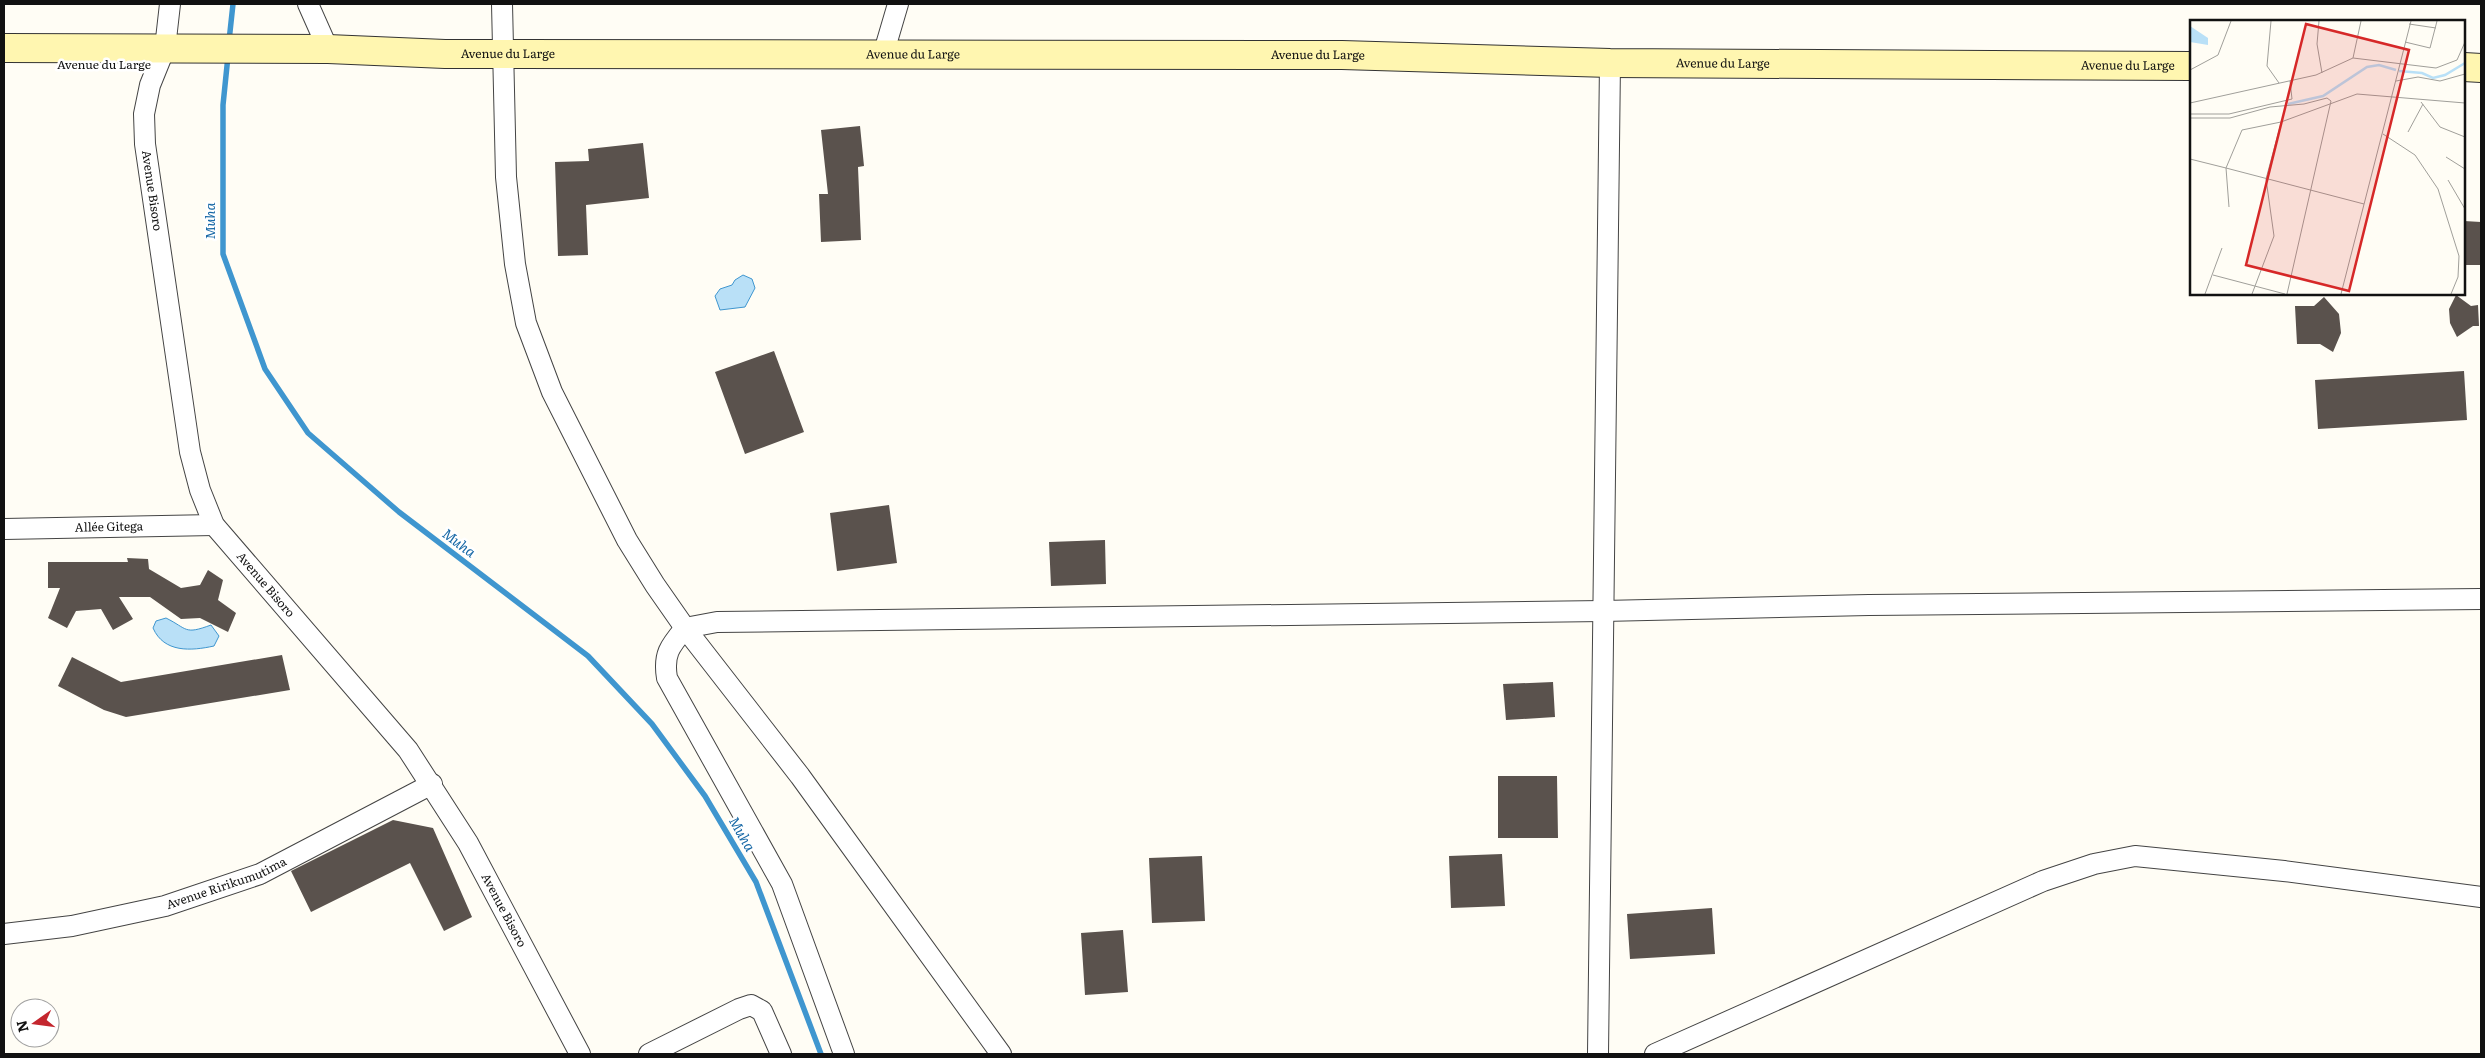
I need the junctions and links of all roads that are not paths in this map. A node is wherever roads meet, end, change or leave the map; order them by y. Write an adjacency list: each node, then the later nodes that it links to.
1 (170, 4): 10 (street, Avenue Bisoro)
2 (308, 4): 6 (street)
3 (502, 4): 7 (street)
4 (898, 4): 9 (street)
5 (4, 48): 10 (main road, Avenue du Large)
6 (328, 49): 8 (main road, Avenue du Large); 11 (main road, Avenue du Large)
7 (504, 53): 8 (main road, Avenue du Large); 9 (main road, Avenue du Large); 21 (street)
8 (444, 54): 11 (main road, Avenue du Large)
9 (883, 55): 12 (main road, Avenue du Large)
10 (161, 56): 11 (main road, Avenue du Large); 13 (main road, Avenue du Large); 17 (street, Avenue Bisoro)
11 (258, 57)
12 (1610, 63): 14 (main road, Avenue du Large); 20 (street)
13 (4, 65)
14 (2190, 66)
15 (2465, 68): 16 (main road)
16 (2481, 68)
17 (214, 525): 18 (street, Allée Gitega); 22 (street, Avenue Bisoro)
18 (4, 529)
19 (2481, 600): 20 (street)
20 (1602, 611): 21 (street); 30 (street)
21 (685, 628): 28 (street); 29 (street)
22 (432, 784): 24 (street, Avenue Ririkumutima); 25 (street, Avenue Bisoro)
23 (2481, 897): 31 (street)
24 (4, 934)
25 (580, 1054)
26 (649, 1054): 27 (street)
27 (781, 1054)
28 (844, 1054)
29 (1001, 1054)
30 (1598, 1054)
31 (1654, 1054)

